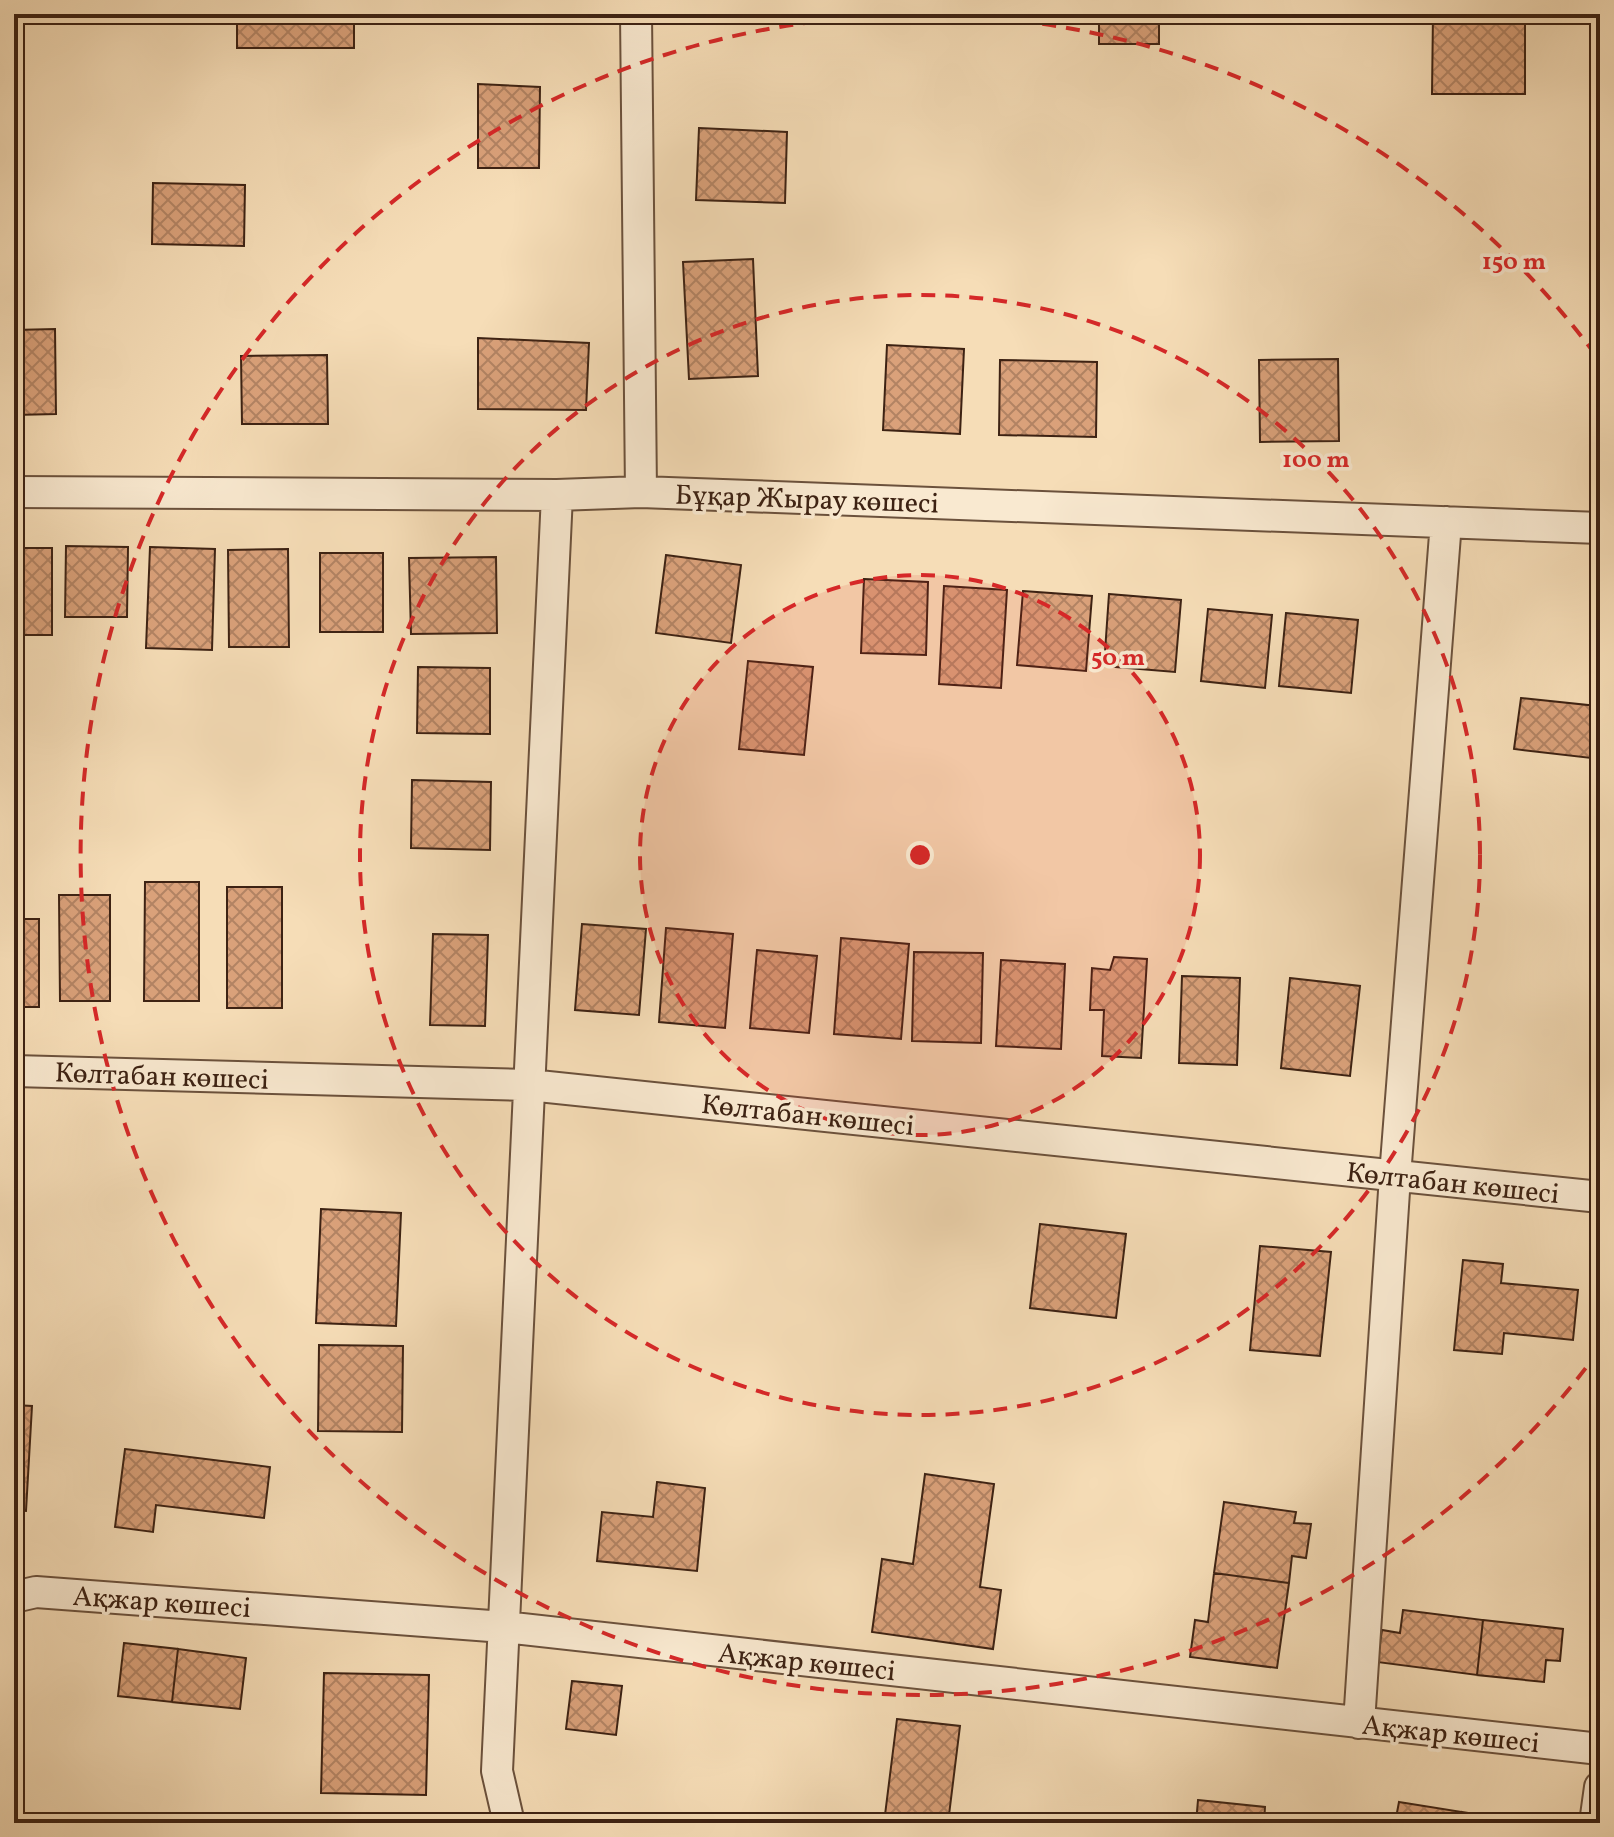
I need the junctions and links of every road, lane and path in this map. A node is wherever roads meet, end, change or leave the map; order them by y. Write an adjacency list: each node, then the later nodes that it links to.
1 (636, 14): 3 (street)
2 (14, 492): 4 (street, Бұқар Жырау көшесі)
3 (641, 492): 4 (street, Бұқар Жырау көшесі); 5 (street, Бұқар Жырау көшесі)
4 (557, 495): 8 (street)
5 (1446, 522): 6 (street, Бұқар Жырау көшесі); 9 (street)
6 (1600, 528)
7 (14, 1071): 8 (street, Көлтабан көшесі)
8 (529, 1085): 9 (street, Көлтабан көшесі); 12 (street)
9 (1395, 1176): 10 (street, Көлтабан көшесі); 13 (street)
10 (1600, 1197)
11 (14, 1597): 12 (street, Ақжар көшесі)
12 (504, 1627): 13 (street, Ақжар көшесі); 16 (street)
13 (1359, 1723): 14 (street, Ақжар көшесі)
14 (1600, 1749)
15 (1600, 1787): 17 (street)
16 (509, 1823)
17 (1595, 1823)

